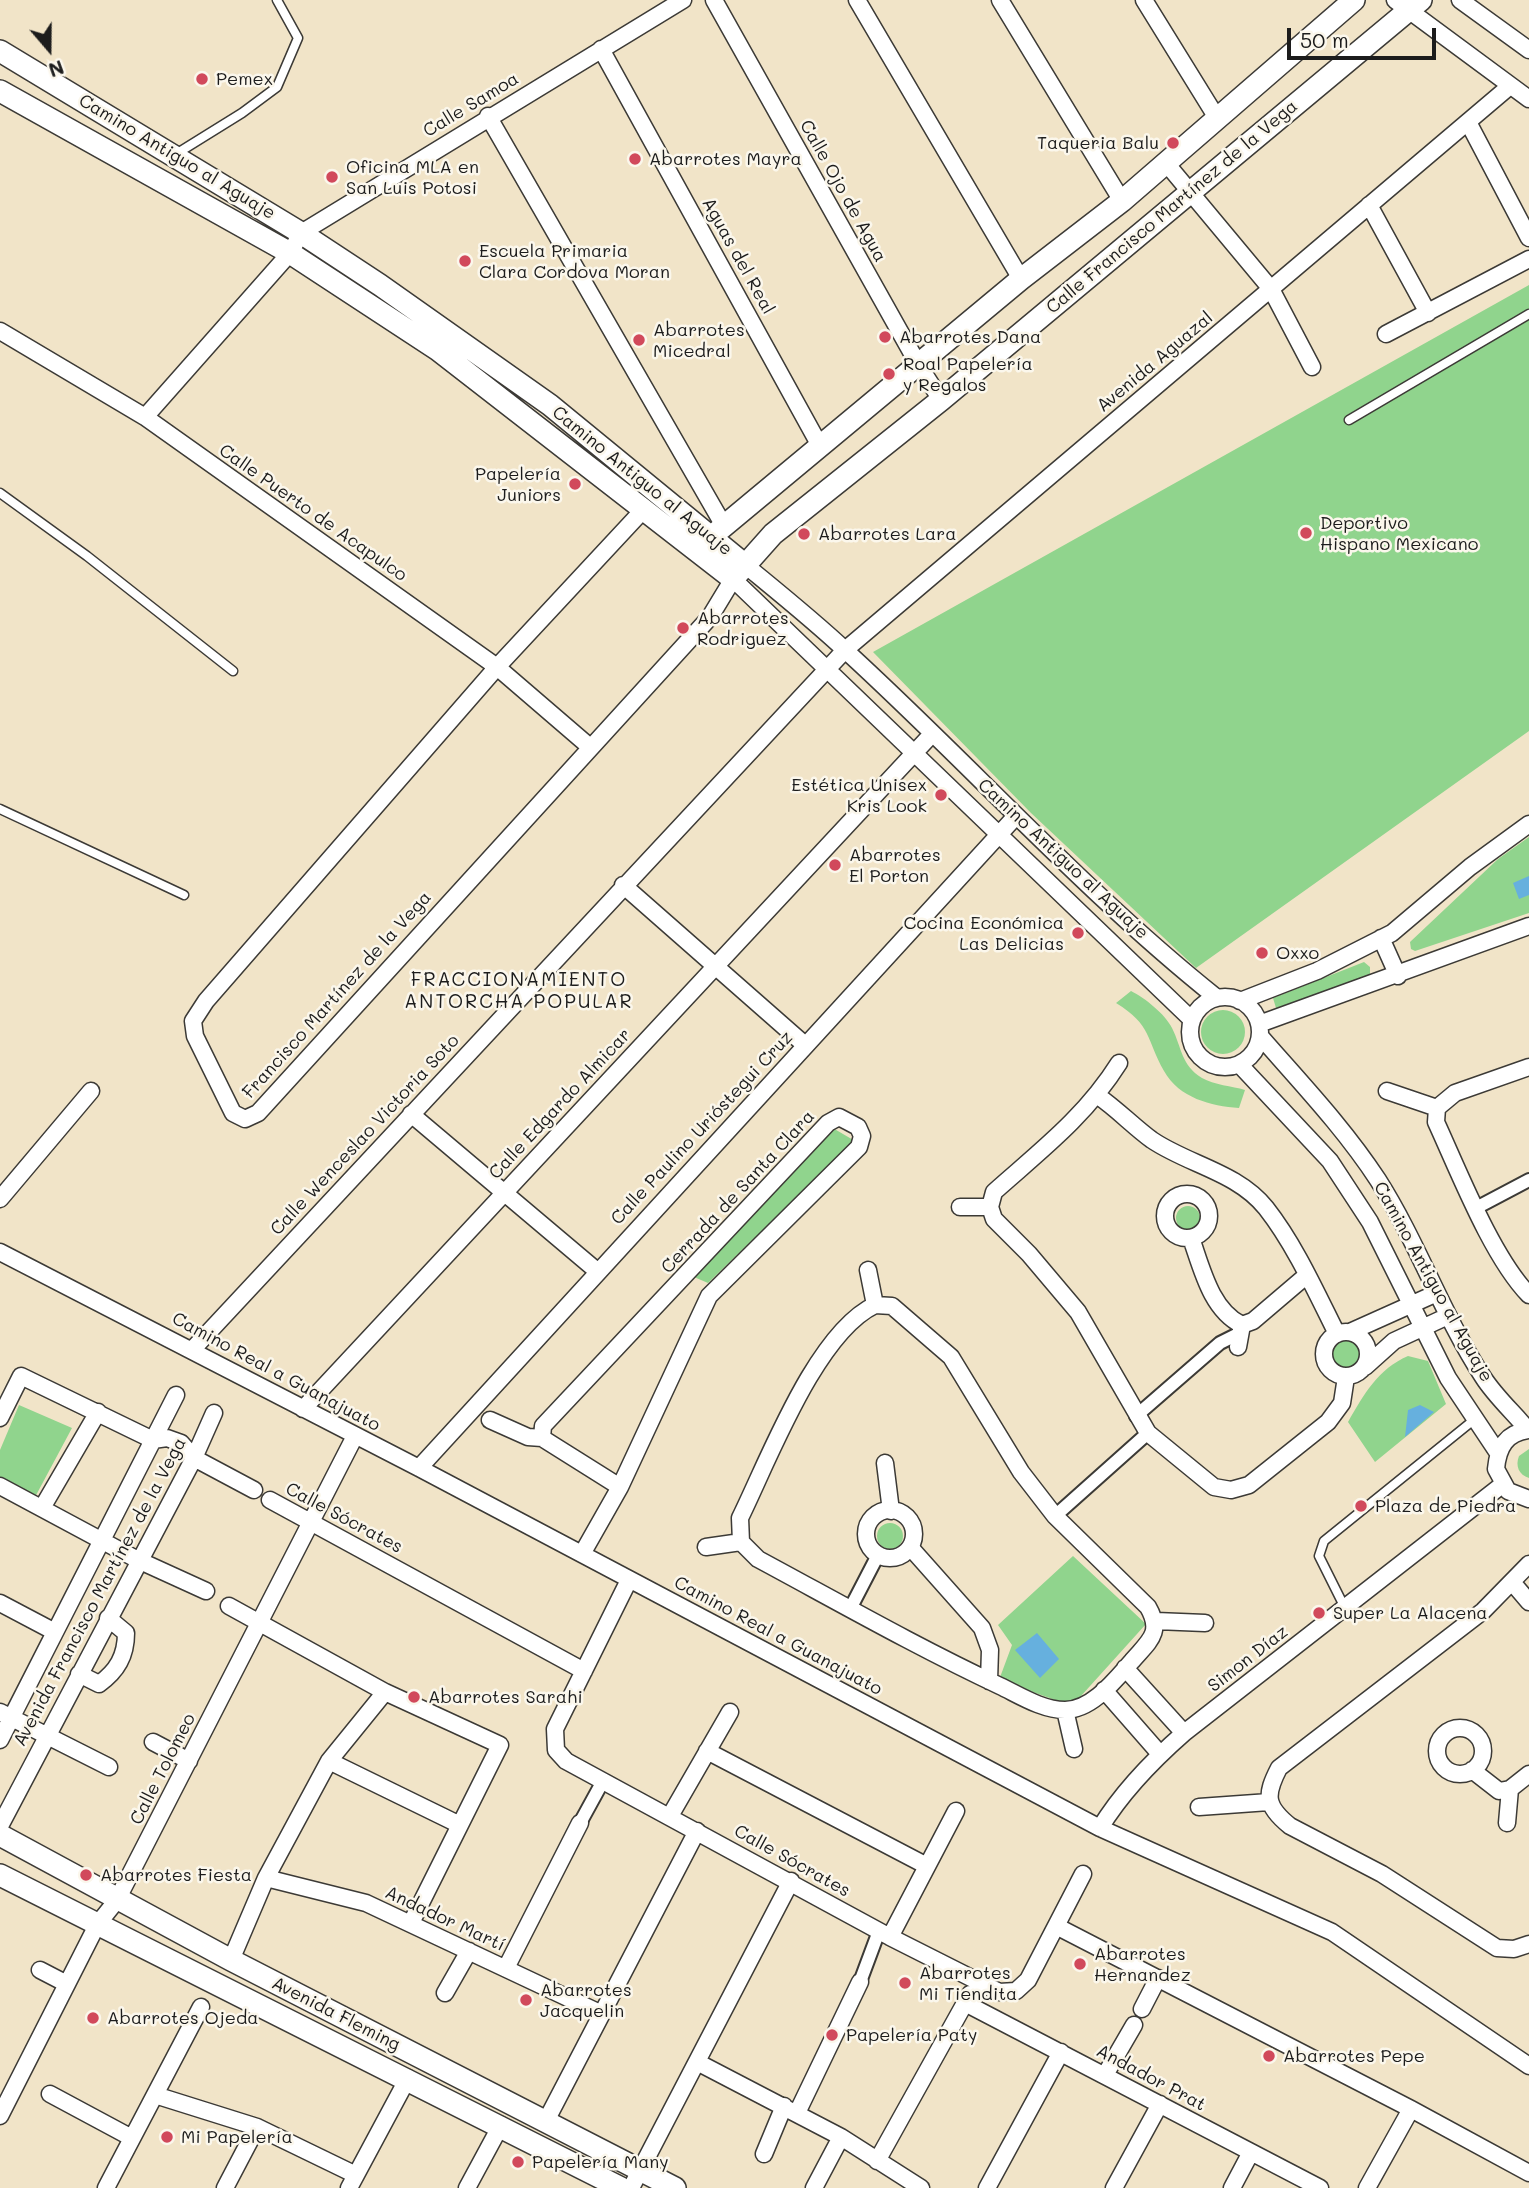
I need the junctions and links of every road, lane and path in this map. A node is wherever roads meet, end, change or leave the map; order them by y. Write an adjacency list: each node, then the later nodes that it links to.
1 (277, 0): 19 (lane)
2 (682, 0): 10 (street, Calle Samoa)
3 (715, 0): 34 (street, Calle Ojo de Agua)
4 (857, 0): 28 (street)
5 (1000, 0): 22 (street)
6 (1145, 0): 17 (street)
7 (1354, 0): 17 (street, Calle Francisco Martínez de la Vega)
8 (1460, 0): 11 (street)
9 (1409, 3): 13 (street); 21 (street, Calle Francisco Martínez de la Vega)
10 (601, 48): 16 (street, Calle Samoa); 39 (street, Aguas del Real)
11 (1529, 50)
12 (0, 51): 19 (street, Camino Antiguo al Aguaje)
13 (1510, 86): 15 (street); 18 (street, Avenida Aguazal)
14 (0, 91): 26 (street, Camino Antiguo al Aguaje)
15 (1529, 99)
16 (488, 116): 24 (street, Calle Samoa); 42 (street)
17 (1217, 118): 20 (street, Calle Francisco Martínez de la Vega)
18 (1468, 122): 23 (street, Avenida Aguazal); 25 (street)
19 (173, 155): 24 (street, Camino Antiguo al Aguaje)
20 (1166, 163): 21 (street); 22 (street, Calle Francisco Martínez de la Vega)
21 (1190, 192): 29 (street); 36 (street, Calle Francisco Martínez de la Vega)
22 (1122, 201): 28 (street, Calle Francisco Martínez de la Vega)
23 (1369, 205): 29 (street, Avenida Aguazal); 30 (street)
24 (301, 233): 26 (street, Calle Samoa); 42 (street, Camino Antiguo al Aguaje)
25 (1529, 238)
26 (290, 253): 37 (street, Calle Samoa); 41 (street, Camino Antiguo al Aguaje)
27 (1529, 259): 30 (street)
28 (1021, 279): 34 (street, Calle Francisco Martínez de la Vega)
29 (1270, 289): 35 (street); 44 (street, Avenida Aguazal)
30 (1428, 313): 33 (street)
31 (1529, 314): 38 (lane)
32 (0, 331): 37 (street, Calle Puerto de Acapulco)
33 (1386, 334)
34 (918, 364): 36 (street, Calle Ojo de Agua); 39 (street, Calle Francisco Martínez de la Vega)
35 (1312, 367)
36 (941, 400): 43 (street, Calle Francisco Martínez de la Vega)
37 (145, 417): 45 (street, Calle Puerto de Acapulco)
38 (1349, 420)
39 (820, 446): 42 (street, Calle Francisco Martínez de la Vega)
40 (0, 493): 47 (lane)
41 (645, 508): 42 (street, Camino Antiguo al Aguaje); 45 (street, Francisco Martínez de la Vega)
42 (710, 537): 43 (street, Camino Antiguo al Aguaje)
43 (739, 571): 44 (street, Camino Antiguo al Aguaje); 46 (street, Camino Antiguo al Aguaje); 49 (street, Francisco Martínez de la Vega)
44 (845, 650): 46 (street, Avenida Aguazal); 48 (street, Camino Antiguo al Aguaje)
45 (497, 667): 49 (street, Calle Puerto de Acapulco); 49 (street, Francisco Martínez de la Vega)
46 (826, 670): 50 (street, Camino Antiguo al Aguaje); 55 (street, Calle Wenceslao Victoria Soto)
47 (233, 671)
48 (932, 734): 50 (street, Calle Edgardo Almicar); 52 (street, Camino Antiguo al Aguaje)
49 (590, 747)
50 (913, 755): 54 (street, Camino Antiguo al Aguaje); 59 (street, Calle Edgardo Almicar)
51 (0, 810): 56 (lane)
52 (1016, 816): 54 (street, Calle Paulino Urióstegui Cruz); 61 (street, Camino Antiguo al Aguaje)
53 (1529, 824): 58 (street)
54 (998, 836): 63 (street, Camino Antiguo al Aguaje); 65 (street, Calle Paulino Urióstegui Cruz)
55 (623, 885): 59 (street); 73 (street, Calle Wenceslao Victoria Soto)
56 (184, 895)
57 (1529, 926): 60 (street)
58 (1381, 938): 60 (street); 62 (street)
59 (715, 966): 65 (street); 75 (street, Calle Edgardo Almicar)
60 (1398, 976): 64 (street)
61 (1217, 998): 62 (street); 63 (street)
62 (1241, 1000): 64 (street)
63 (1192, 1020): 67 (street)
64 (1259, 1030): 67 (street); 86 (street, Camino Antiguo al Aguaje)
65 (805, 1045): 83 (street, Calle Paulino Urióstegui Cruz)
66 (1119, 1063): 71 (street)
67 (1239, 1064): 90 (street, Camino Antiguo al Aguaje)
68 (1529, 1068): 72 (street)
69 (91, 1091): 76 (street)
70 (1387, 1091): 72 (street)
71 (1098, 1096): 78 (street); 84 (street)
72 (1437, 1108): 79 (street)
73 (411, 1114): 75 (street); 95 (street, Calle Wenceslao Victoria Soto)
74 (1529, 1180): 79 (street)
75 (504, 1193): 83 (street); 99 (street, Calle Edgardo Almicar)
76 (0, 1199)
77 (960, 1207): 78 (street)
78 (990, 1207): 102 (street)
79 (1476, 1208): 87 (street)
80 (1191, 1238): 94 (street)
81 (0, 1252): 95 (street, Camino Real a Guanajuato)
82 (869, 1270): 89 (street)
83 (597, 1271): 114 (street, Calle Paulino Urióstegui Cruz)
84 (1307, 1275): 93 (street); 94 (street)
85 (685, 1276): 88 (street); 88 (street, Cerrada de Santa Clara); 109 (street, Cerrada de Santa Clara)
86 (1437, 1293): 90 (street); 91 (street, Camino Antiguo al Aguaje)
87 (1529, 1295)
88 (709, 1296): 117 (street, Cerrada de Santa Clara)
89 (875, 1305): 123 (street); 126 (street)
90 (1411, 1306): 92 (street, Camino Antiguo al Aguaje); 93 (street)
91 (1448, 1315): 92 (street); 106 (street, Camino Antiguo al Aguaje)
92 (1421, 1327): 96 (street); 104 (street, Camino Antiguo al Aguaje)
93 (1343, 1333): 96 (street); 97 (street)
94 (1240, 1335): 102 (street)
95 (192, 1350): 99 (street, Camino Real a Guanajuato)
96 (1364, 1368): 97 (street)
97 (1346, 1377): 107 (street)
98 (176, 1395): 110 (street, Avenida Francisco Martínez de la Vega)
99 (303, 1409): 108 (street, Camino Real a Guanajuato)
100 (98, 1412): 103 (street); 110 (street); 121 (street)
101 (214, 1413): 112 (street, Avenida Francisco Martínez de la Vega)
102 (1136, 1416): 107 (street)
103 (0, 1418)
104 (1475, 1419): 111 (street, Camino Antiguo al Aguaje); 139 (lane)
105 (490, 1420): 109 (street)
106 (1528, 1430): 111 (street)
107 (1148, 1433): 123 (street)
108 (355, 1436): 114 (street, Camino Real a Guanajuato); 124 (street, Calle Tolomeo)
109 (542, 1438): 117 (street)
110 (153, 1440): 112 (street); 125 (street, Avenida Francisco Martínez de la Vega)
111 (1498, 1453): 115 (street)
112 (194, 1458): 118 (street); 131 (street, Avenida Francisco Martínez de la Vega)
113 (885, 1463): 122 (street)
114 (419, 1468): 129 (street, Camino Real a Guanajuato)
115 (1502, 1485): 119 (street); 139 (street, Simon Díaz)
116 (0, 1486): 121 (street)
117 (620, 1487): 129 (street, Cerrada de Santa Clara)
118 (254, 1490)
119 (1529, 1499)
120 (270, 1500): 124 (street, Calle Sócrates)
121 (42, 1508): 125 (street)
122 (891, 1511): 127 (street); 130 (street)
123 (1055, 1516): 142 (street)
124 (313, 1523): 143 (street, Calle Tolomeo); 147 (street, Calle Sócrates)
125 (102, 1540): 131 (street); 145 (street, Avenida Francisco Martínez de la Vega)
126 (741, 1542): 128 (street); 140 (street)
127 (911, 1546): 130 (street); 149 (street)
128 (706, 1547)
129 (582, 1554): 133 (street, Camino Real a Guanajuato)
130 (878, 1555): 140 (street)
131 (138, 1560): 135 (street); 141 (street, Avenida Francisco Martínez de la Vega)
132 (1529, 1564): 134 (street)
133 (629, 1580): 147 (street); 177 (street, Camino Real a Guanajuato)
134 (1512, 1583): 136 (street); 169 (street)
135 (206, 1591)
136 (1529, 1602)
137 (0, 1603): 145 (street)
138 (229, 1606): 143 (street)
139 (1345, 1608): 155 (street, Simon Díaz)
140 (850, 1609): 149 (street)
141 (108, 1618): 148 (street, Avenida Francisco Martínez de la Vega); 148 (street)
142 (1156, 1621): 144 (street); 146 (street)
143 (260, 1623): 151 (street); 163 (street, Calle Tolomeo)
144 (1205, 1623)
145 (55, 1632): 154 (street, Avenida Francisco Martínez de la Vega)
146 (1125, 1668): 150 (street); 155 (street)
147 (584, 1671): 167 (street, Calle Sócrates)
148 (79, 1674): 156 (street, Avenida Francisco Martínez de la Vega)
149 (989, 1681): 152 (street)
150 (1104, 1690): 152 (street); 161 (street)
151 (384, 1692): 162 (street); 175 (street)
152 (1065, 1710): 159 (street)
153 (730, 1712): 160 (street)
154 (6, 1715): 156 (street); 157 (street, Avenida Francisco Martínez de la Vega)
155 (1184, 1733): 161 (street, Simon Díaz)
156 (47, 1735): 164 (street); 176 (street, Avenida Francisco Martínez de la Vega)
157 (0, 1740)
158 (153, 1742): 163 (street)
159 (1074, 1749)
160 (707, 1751): 172 (street); 180 (street)
161 (1160, 1754): 177 (street, Simon Díaz)
162 (329, 1760): 175 (street); 183 (street)
163 (189, 1761): 185 (street, Calle Tolomeo)
164 (109, 1767)
165 (1472, 1770): 168 (street)
166 (1529, 1774): 168 (street)
167 (603, 1781): 172 (street, Calle Sócrates); 173 (street)
168 (1510, 1789): 174 (street)
169 (1269, 1802): 170 (street); 190 (street)
170 (1199, 1807)
171 (956, 1811): 180 (street)
172 (670, 1816): 178 (street, Calle Sócrates)
173 (580, 1823): 193 (street)
174 (1507, 1823)
175 (460, 1825): 186 (street)
176 (0, 1826)
177 (1100, 1828): 207 (street, Camino Real a Guanajuato)
178 (697, 1831): 184 (street, Calle Sócrates); 203 (street)
179 (0, 1835): 185 (street, Avenida Fleming)
180 (927, 1866): 189 (street)
181 (1083, 1874): 188 (street)
182 (0, 1875): 187 (street, Avenida Fleming)
183 (266, 1878): 186 (street, Andador Martí); 192 (street)
184 (791, 1881): 189 (street, Calle Sócrates); 206 (street)
185 (117, 1900): 187 (street, Calle Tolomeo); 192 (street, Avenida Fleming)
186 (411, 1923): 191 (street, Andador Martí)
187 (97, 1925): 198 (street, Calle Tolomeo); 209 (street, Avenida Fleming)
188 (1056, 1926): 195 (street); 197 (street, Calle Sócrates)
189 (885, 1934): 196 (street); 197 (street, Calle Sócrates)
190 (1529, 1944)
191 (469, 1951): 193 (street, Andador Martí); 199 (street)
192 (231, 1959): 216 (street, Avenida Fleming)
193 (506, 1968): 203 (street, Andador Martí)
194 (40, 1969): 198 (street)
195 (1158, 1978): 202 (street); 213 (street)
196 (860, 1982): 214 (street)
197 (976, 1983): 200 (street)
198 (67, 1984): 215 (street, Calle Tolomeo)
199 (445, 1993)
200 (965, 2003): 205 (street, Andador Prat); 223 (street)
201 (201, 2007): 211 (street)
202 (1142, 2009)
203 (602, 2014): 216 (street)
204 (1133, 2025): 208 (street)
205 (1061, 2052): 208 (street, Andador Prat); 235 (street)
206 (697, 2062): 214 (street); 225 (street)
207 (1529, 2066)
208 (1105, 2075): 212 (street, Andador Prat)
209 (408, 2078): 217 (street, Avenida Fleming); 226 (street)
210 (50, 2094): 220 (street)
211 (155, 2095): 218 (street); 220 (street)
212 (1160, 2104): 222 (street, Andador Prat); 236 (street)
213 (1411, 2109): 224 (street); 239 (street)
214 (790, 2110): 219 (street); 221 (street)
215 (0, 2116)
216 (545, 2121): 225 (street, Avenida Fleming)
217 (501, 2125): 227 (street, Avenida Fleming); 230 (street)
218 (257, 2127): 226 (street); 229 (street)
219 (841, 2137): 223 (street); 233 (street)
220 (132, 2138): 228 (street)
221 (764, 2154)
222 (1251, 2154): 237 (street); 238 (street, Andador Prat)
223 (877, 2161): 234 (street)
224 (1529, 2174)
225 (636, 2179): 232 (street, Avenida Fleming)
226 (352, 2181)
227 (588, 2181): 231 (street, Avenida Fleming)
228 (106, 2188)
229 (225, 2188)
230 (467, 2188)
231 (621, 2188)
232 (676, 2188)
233 (814, 2188)
234 (921, 2188)
235 (987, 2188)
236 (1114, 2188)
237 (1232, 2188)
238 (1320, 2188)
239 (1367, 2188)

